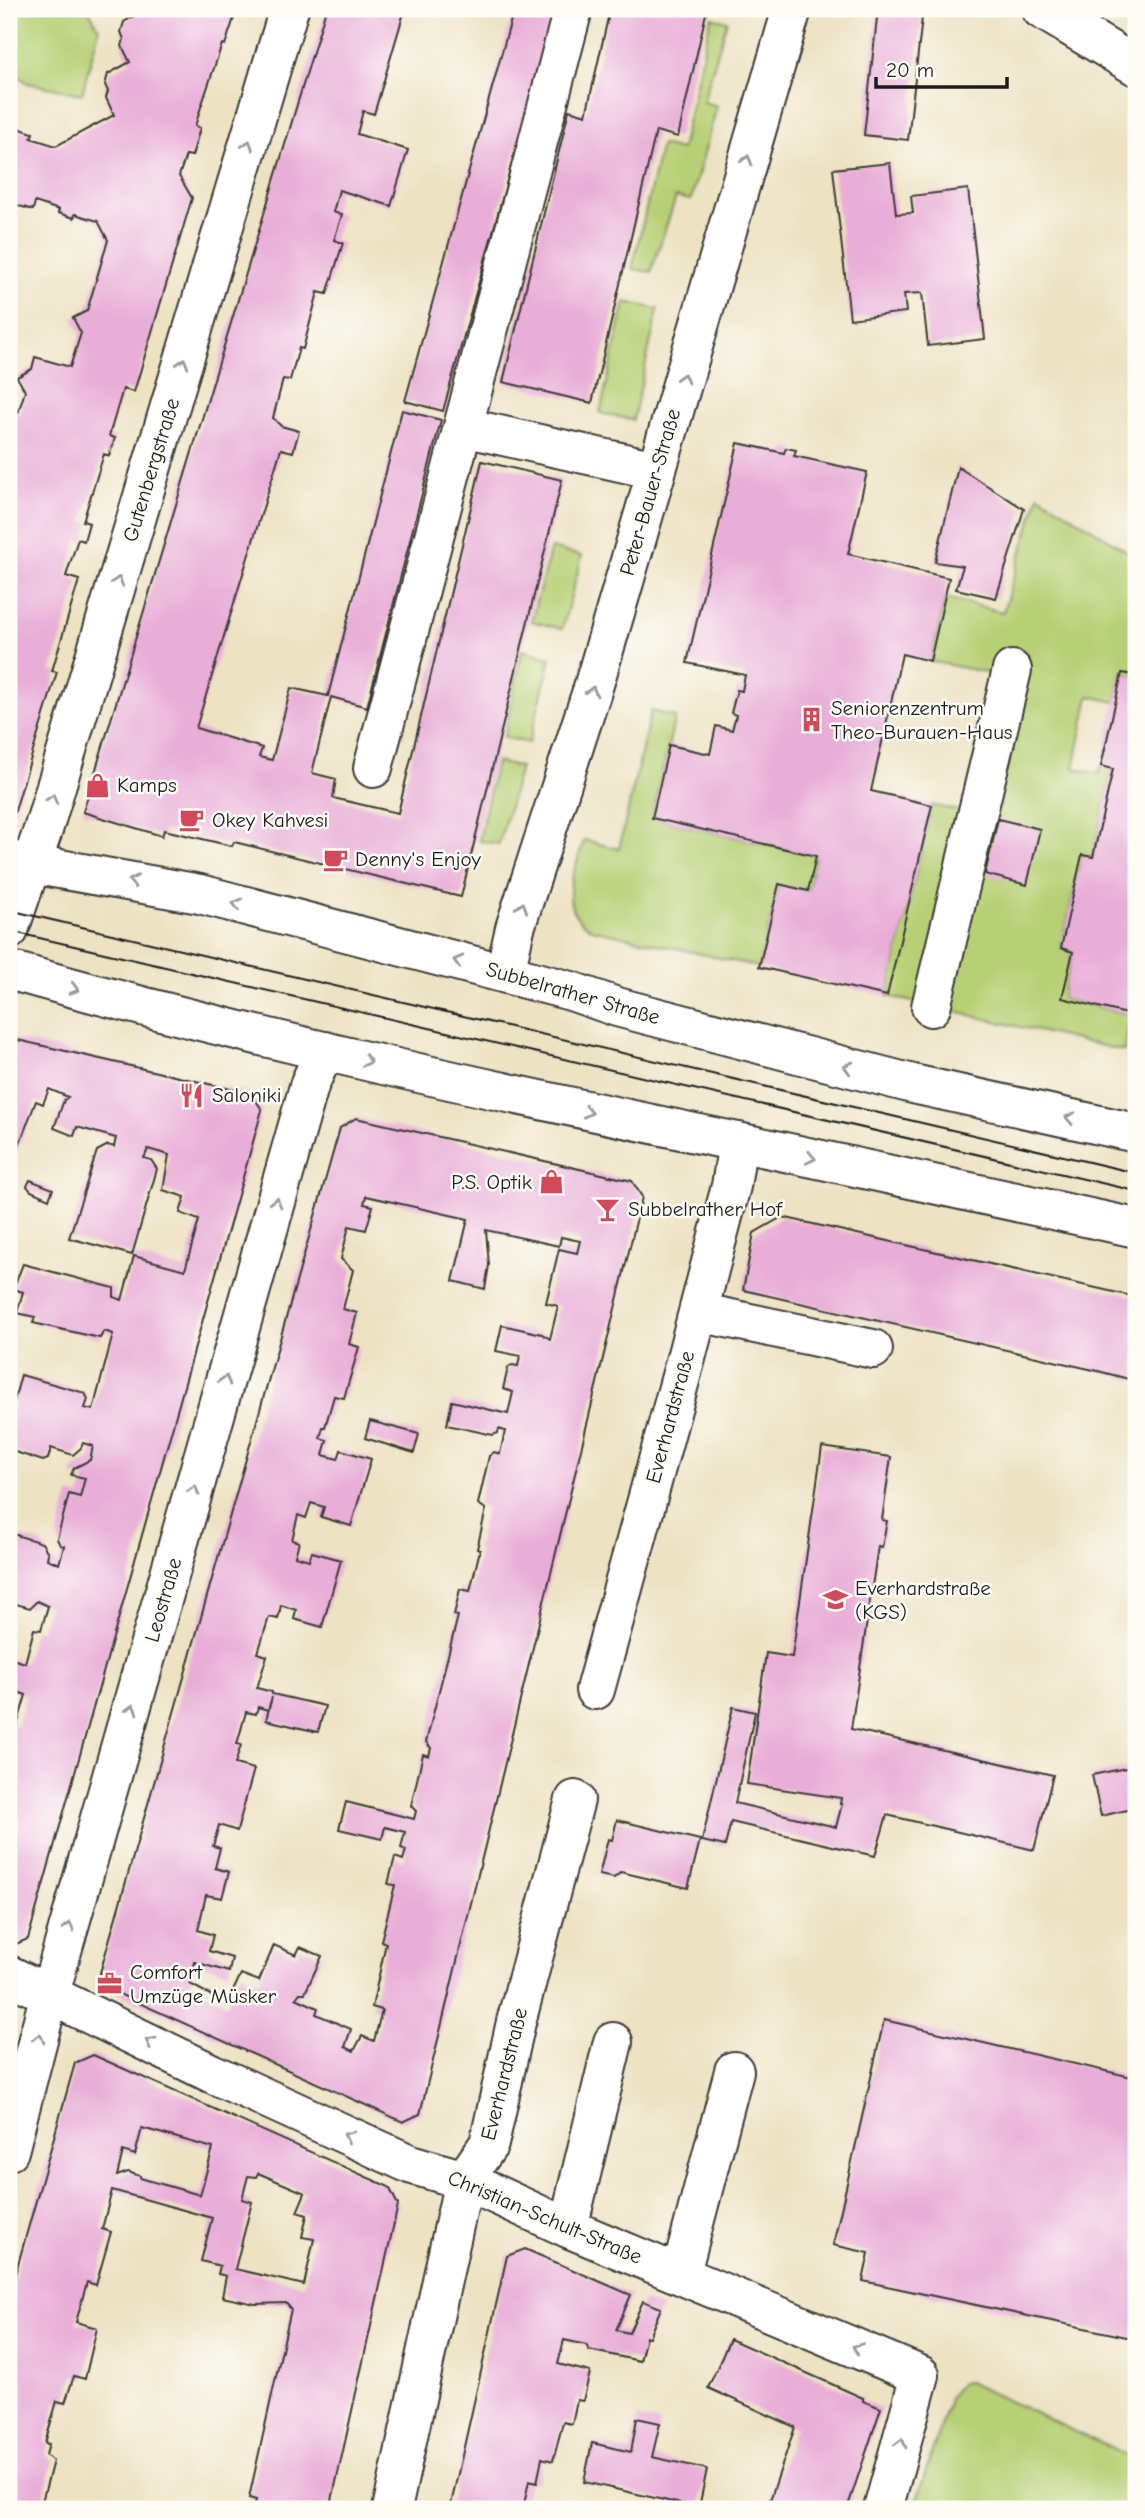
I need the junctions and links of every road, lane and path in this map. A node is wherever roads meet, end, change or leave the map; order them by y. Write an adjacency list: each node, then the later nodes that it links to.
1 (289, 9): 10 (street, Gutenbergstraße, one-way to 1)
2 (573, 9): 6 (street)
3 (792, 9): 7 (street, Peter-Bauer-Straße, one-way to 3)
4 (1041, 9): 5 (street)
5 (1136, 66)
6 (463, 427): 7 (street); 9 (street)
7 (656, 470): 13 (street, Peter-Bauer-Straße, one-way to 7)
8 (1012, 670): 14 (street)
9 (373, 768)
10 (21, 862): 11 (street, Gutenbergstraße); 13 (street, Subbelrather Straße, one-way to 10)
11 (9, 930)
12 (9, 970): 15 (street, one-way to 15)
13 (505, 973): 16 (street, Subbelrather Straße, one-way to 13)
14 (931, 1007)
15 (325, 1051): 17 (street, one-way to 17); 24 (street, Leostraße, one-way to 15)
16 (1136, 1133)
17 (738, 1142): 18 (street, one-way to 18); 19 (street, Everhardstraße)
18 (1136, 1228)
19 (698, 1312): 20 (street); 21 (street, Everhardstraße)
20 (873, 1349)
21 (595, 1690)
22 (575, 1800): 28 (street, Everhardstraße)
23 (9, 1975): 24 (street, Christian-Schult-Straße)
24 (50, 1993): 27 (street, Leostraße, one-way to 24); 28 (street, Christian-Schult-Straße, one-way to 24)
25 (613, 2042): 29 (street)
26 (734, 2071): 30 (street)
27 (9, 2151)
28 (464, 2180): 29 (street, Christian-Schult-Straße); 31 (street, Everhardstraße)
29 (568, 2228): 30 (street, Christian-Schult-Straße)
30 (681, 2273): 32 (street, Christian-Schult-Straße, one-way to 30)
31 (392, 2509)
32 (883, 2509)

